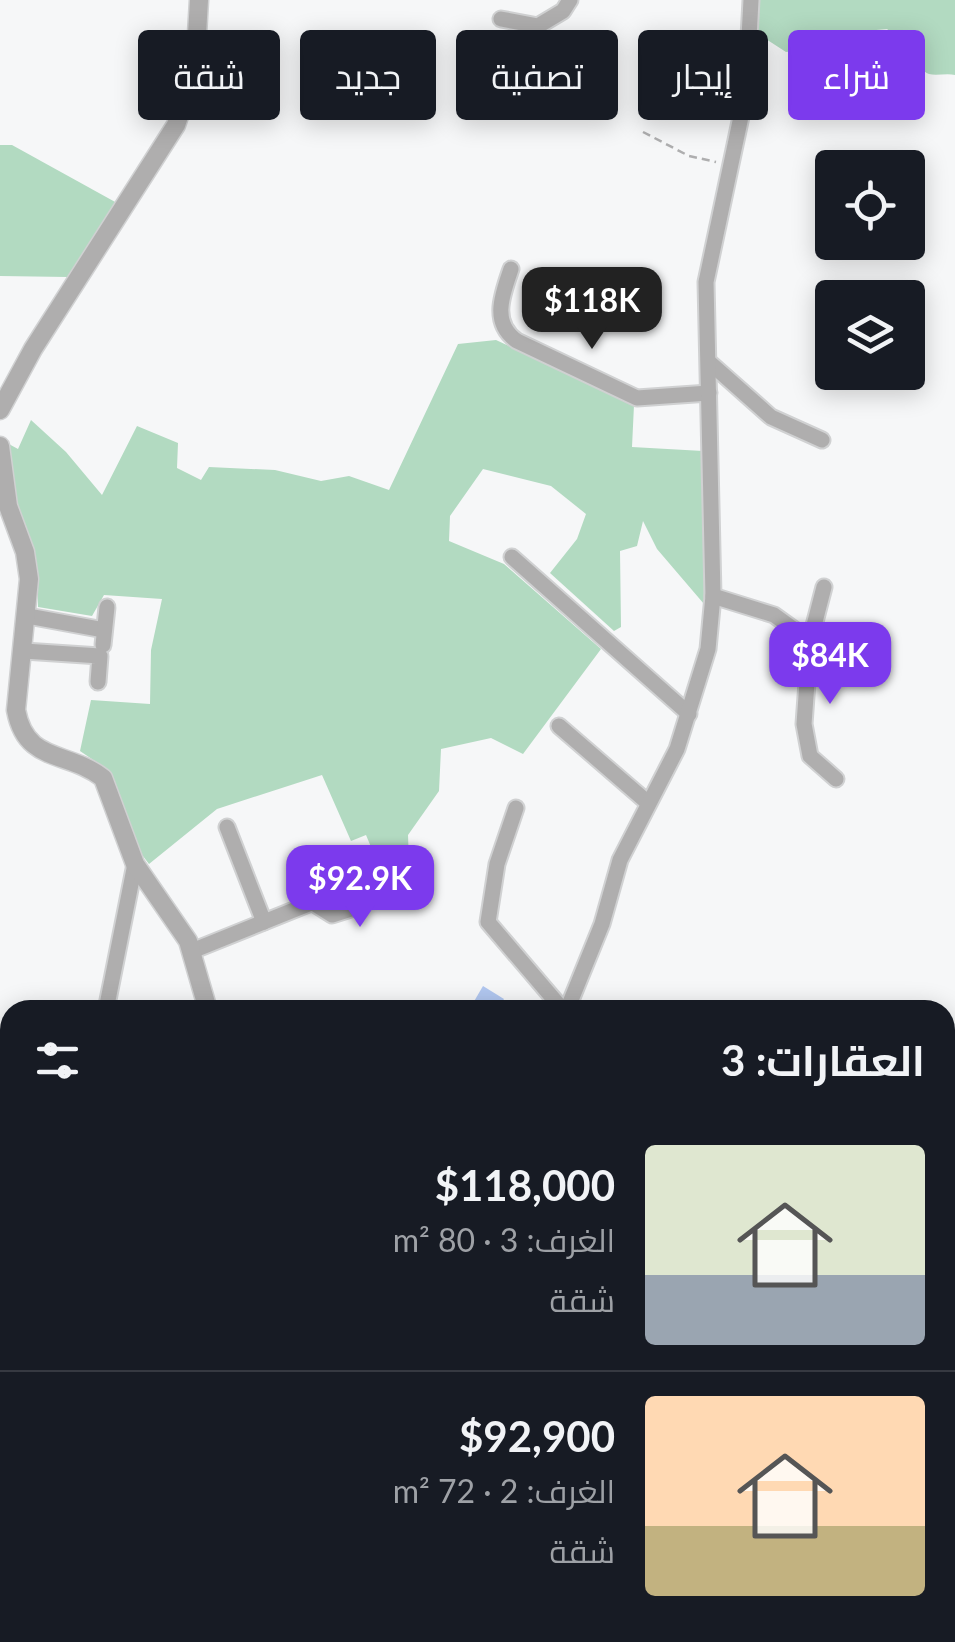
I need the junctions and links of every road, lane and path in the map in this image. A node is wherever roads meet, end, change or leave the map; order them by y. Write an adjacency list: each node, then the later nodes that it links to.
1 (198, 0): 10 (street)
2 (570, 0): 4 (street)
3 (751, 0): 6 (street)
4 (501, 19)
5 (643, 132): 6 (path)
6 (732, 165): 8 (street)
7 (510, 270): 9 (street)
8 (709, 362): 9 (street); 11 (street)
9 (709, 393): 16 (street)
10 (0, 410)
11 (822, 440)
12 (0, 446): 13 (street)
13 (4, 515): 18 (street)
14 (512, 557): 22 (street)
15 (824, 586): 19 (street)
16 (712, 596): 19 (street); 22 (street)
17 (107, 607): 18 (street)
18 (28, 616): 20 (street)
19 (810, 641): 24 (street)
20 (24, 651): 21 (street); 28 (street)
21 (98, 682)
22 (689, 714): 25 (street)
23 (559, 726): 25 (street)
24 (836, 779)
25 (647, 802): 35 (street)
26 (516, 808): 34 (street)
27 (226, 827): 30 (street)
28 (135, 864): 31 (street); 32 (street)
29 (358, 880): 30 (street)
30 (264, 922): 31 (street)
31 (192, 951): 33 (street)
32 (108, 1000)
33 (205, 1000)
34 (556, 1000)
35 (569, 1000)

